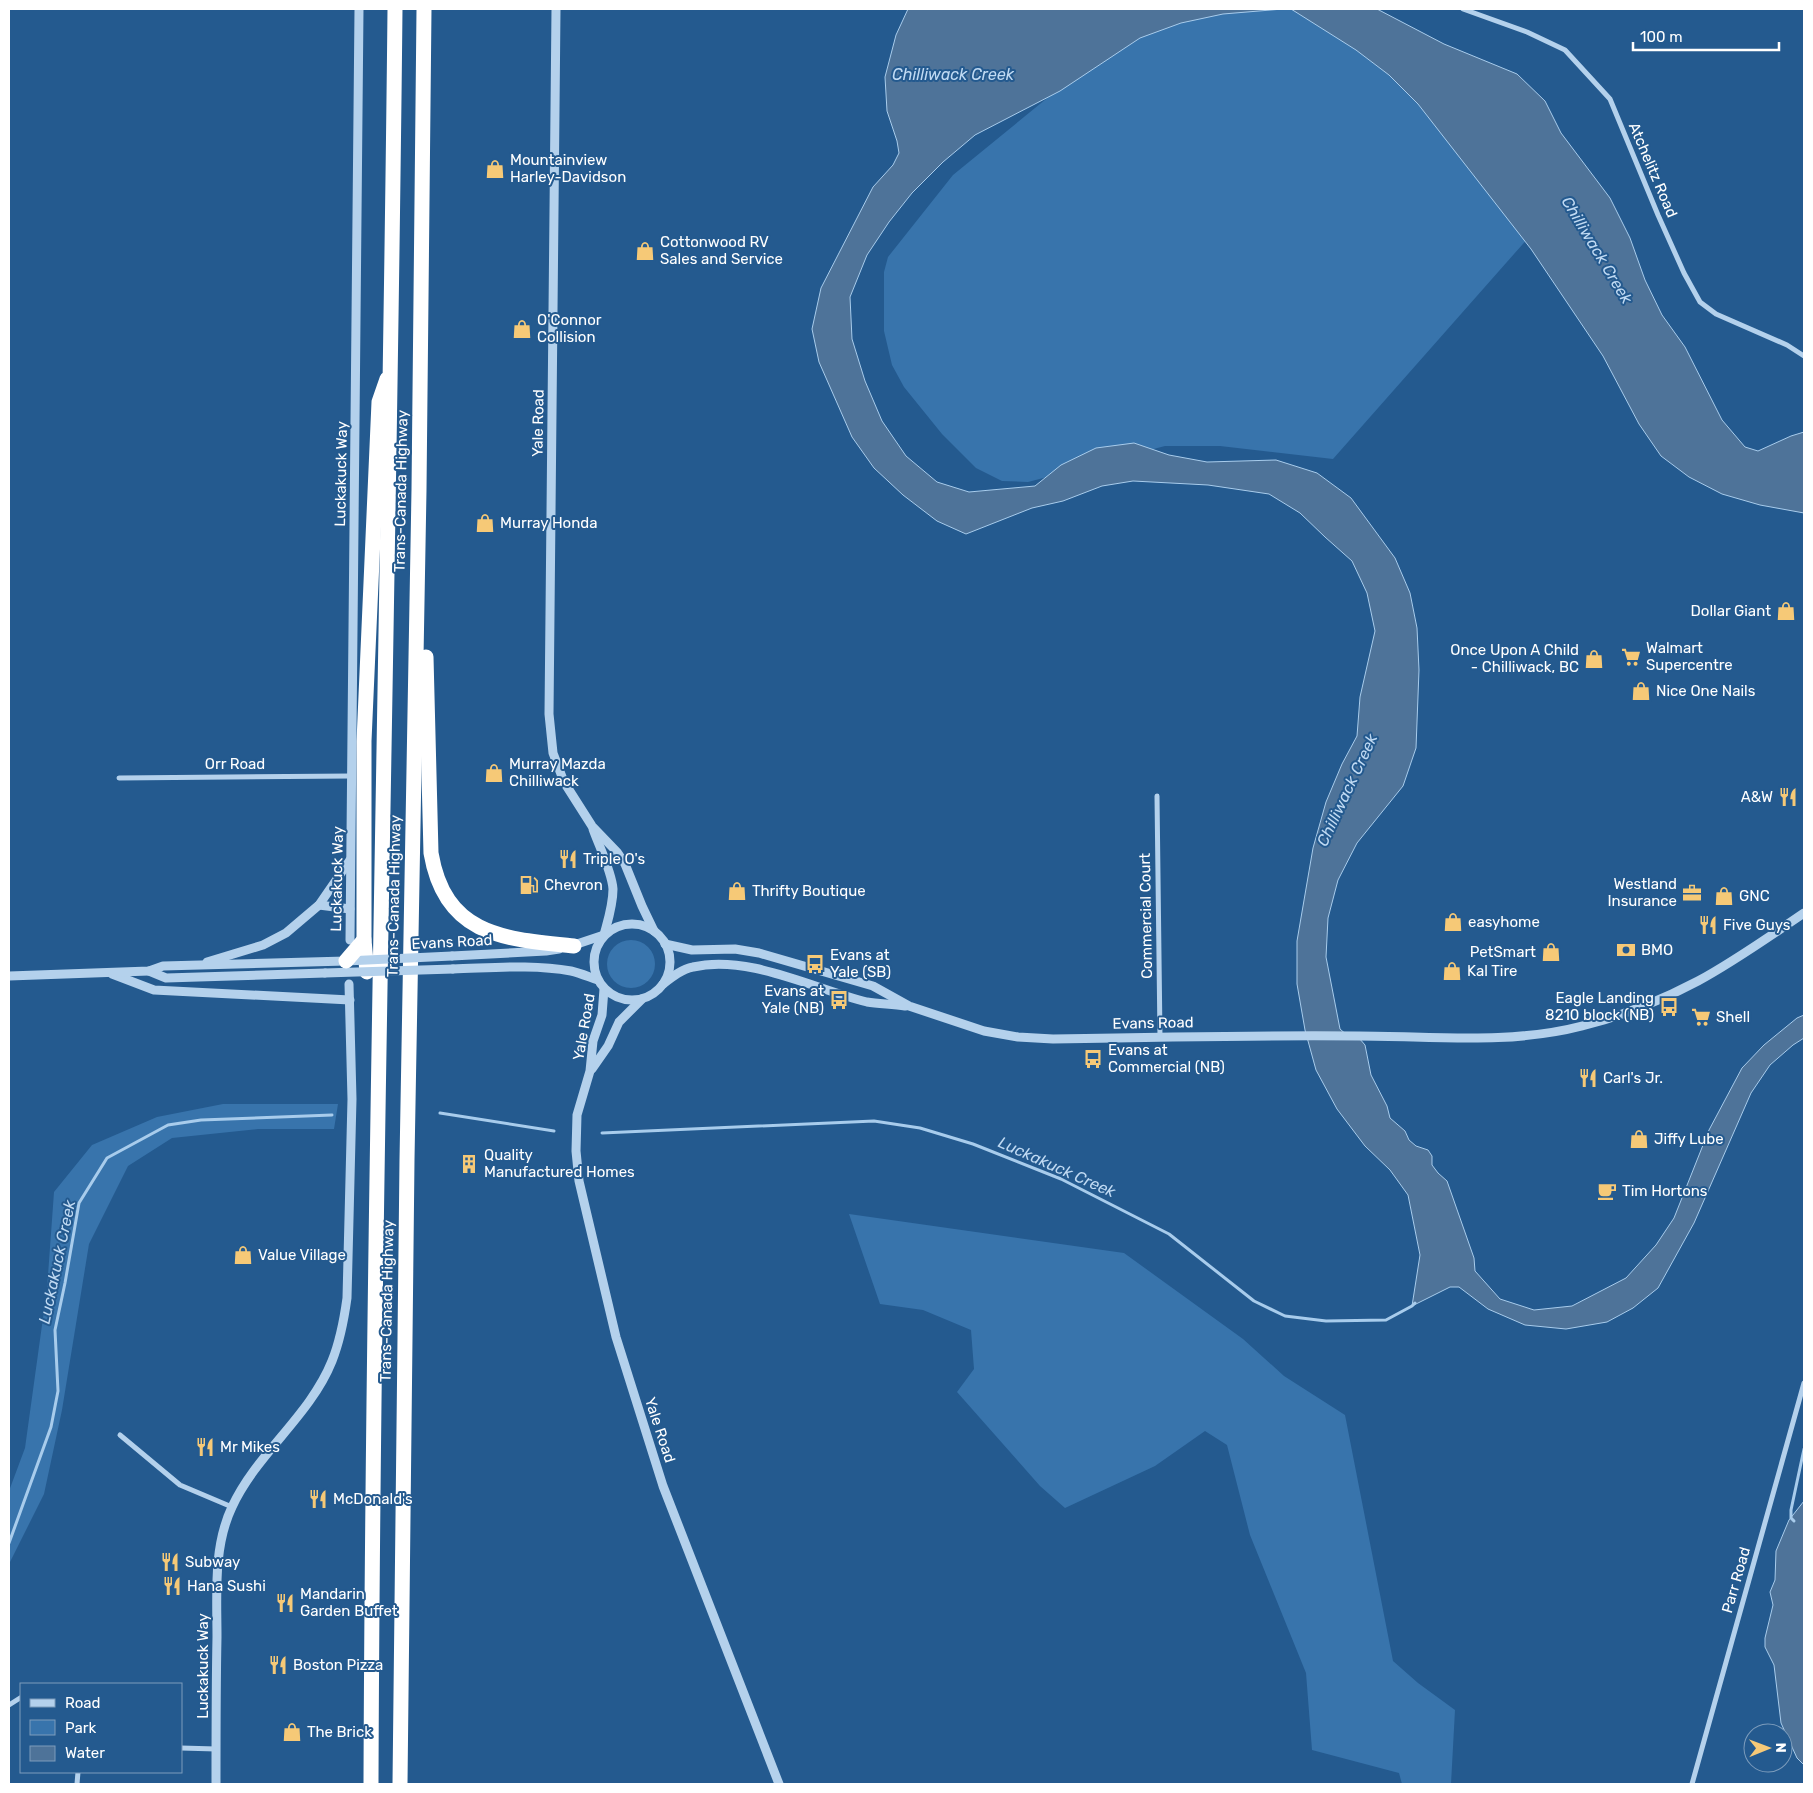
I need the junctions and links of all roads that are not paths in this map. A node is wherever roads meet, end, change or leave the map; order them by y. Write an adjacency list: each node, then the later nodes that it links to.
1 (359, 9): 9 (street, Luckakuck Way)
2 (395, 9): 7 (highway, Trans-Canada Highway)
3 (424, 9): 8 (highway, Trans-Canada Highway)
4 (556, 9): 12 (street, Yale Road)
5 (1463, 9): 6 (street, Atchelitz Road)
6 (1804, 356)
7 (392, 369): 19 (highway); 45 (highway, Trans-Canada Highway)
8 (419, 490): 21 (highway); 46 (highway, Trans-Canada Highway)
9 (352, 776): 10 (street, Orr Road); 13 (street, Luckakuck Way)
10 (119, 778)
11 (1157, 796): 35 (street, Commercial Court)
12 (592, 826): 17 (street, Yale Road); 18 (street, Yale Road)
13 (350, 859): 14 (street); 15 (street, Luckakuck Way)
14 (319, 905): 15 (street); 23 (street)
15 (350, 908): 19 (street, Luckakuck Way)
16 (1804, 913): 35 (street, Evans Road)
17 (654, 931): 18 (street); 20 (street)
18 (604, 935): 21 (street, Evans Road); 28 (street)
19 (357, 940): 22 (highway, bridge); 24 (highway)
20 (666, 944): 30 (street); 34 (street, Evans Road)
21 (574, 946): 24 (street, Evans Road, bridge)
22 (346, 961): 23 (street, Evans Road); 24 (street, Evans Road, bridge)
23 (198, 965): 25 (street, Evans Road)
24 (367, 966): 25 (street, Evans Road, bridge); 28 (street, Evans Road, bridge)
25 (149, 971): 26 (street, Evans Road)
26 (107, 972): 27 (street, Evans Road); 33 (street)
27 (9, 976)
28 (598, 980): 31 (street)
29 (349, 984): 33 (street, Luckakuck Way)
30 (663, 984): 32 (street); 34 (street, Evans Road)
31 (604, 989): 32 (street); 36 (street, Yale Road)
32 (642, 999): 36 (street, Yale Road)
33 (350, 1000): 39 (street, Luckakuck Way)
34 (909, 1006): 35 (street, Evans Road)
35 (1160, 1037)
36 (590, 1071): 47 (street, Yale Road)
37 (1804, 1383): 48 (street, Parr Road)
38 (120, 1435): 39 (street)
39 (232, 1507): 43 (street, Luckakuck Way)
40 (20, 1698): 41 (street)
41 (9, 1705)
42 (182, 1748): 43 (street)
43 (216, 1749): 44 (street, Luckakuck Way)
44 (216, 1784)
45 (371, 1784)
46 (400, 1784)
47 (779, 1784)
48 (1692, 1784)

